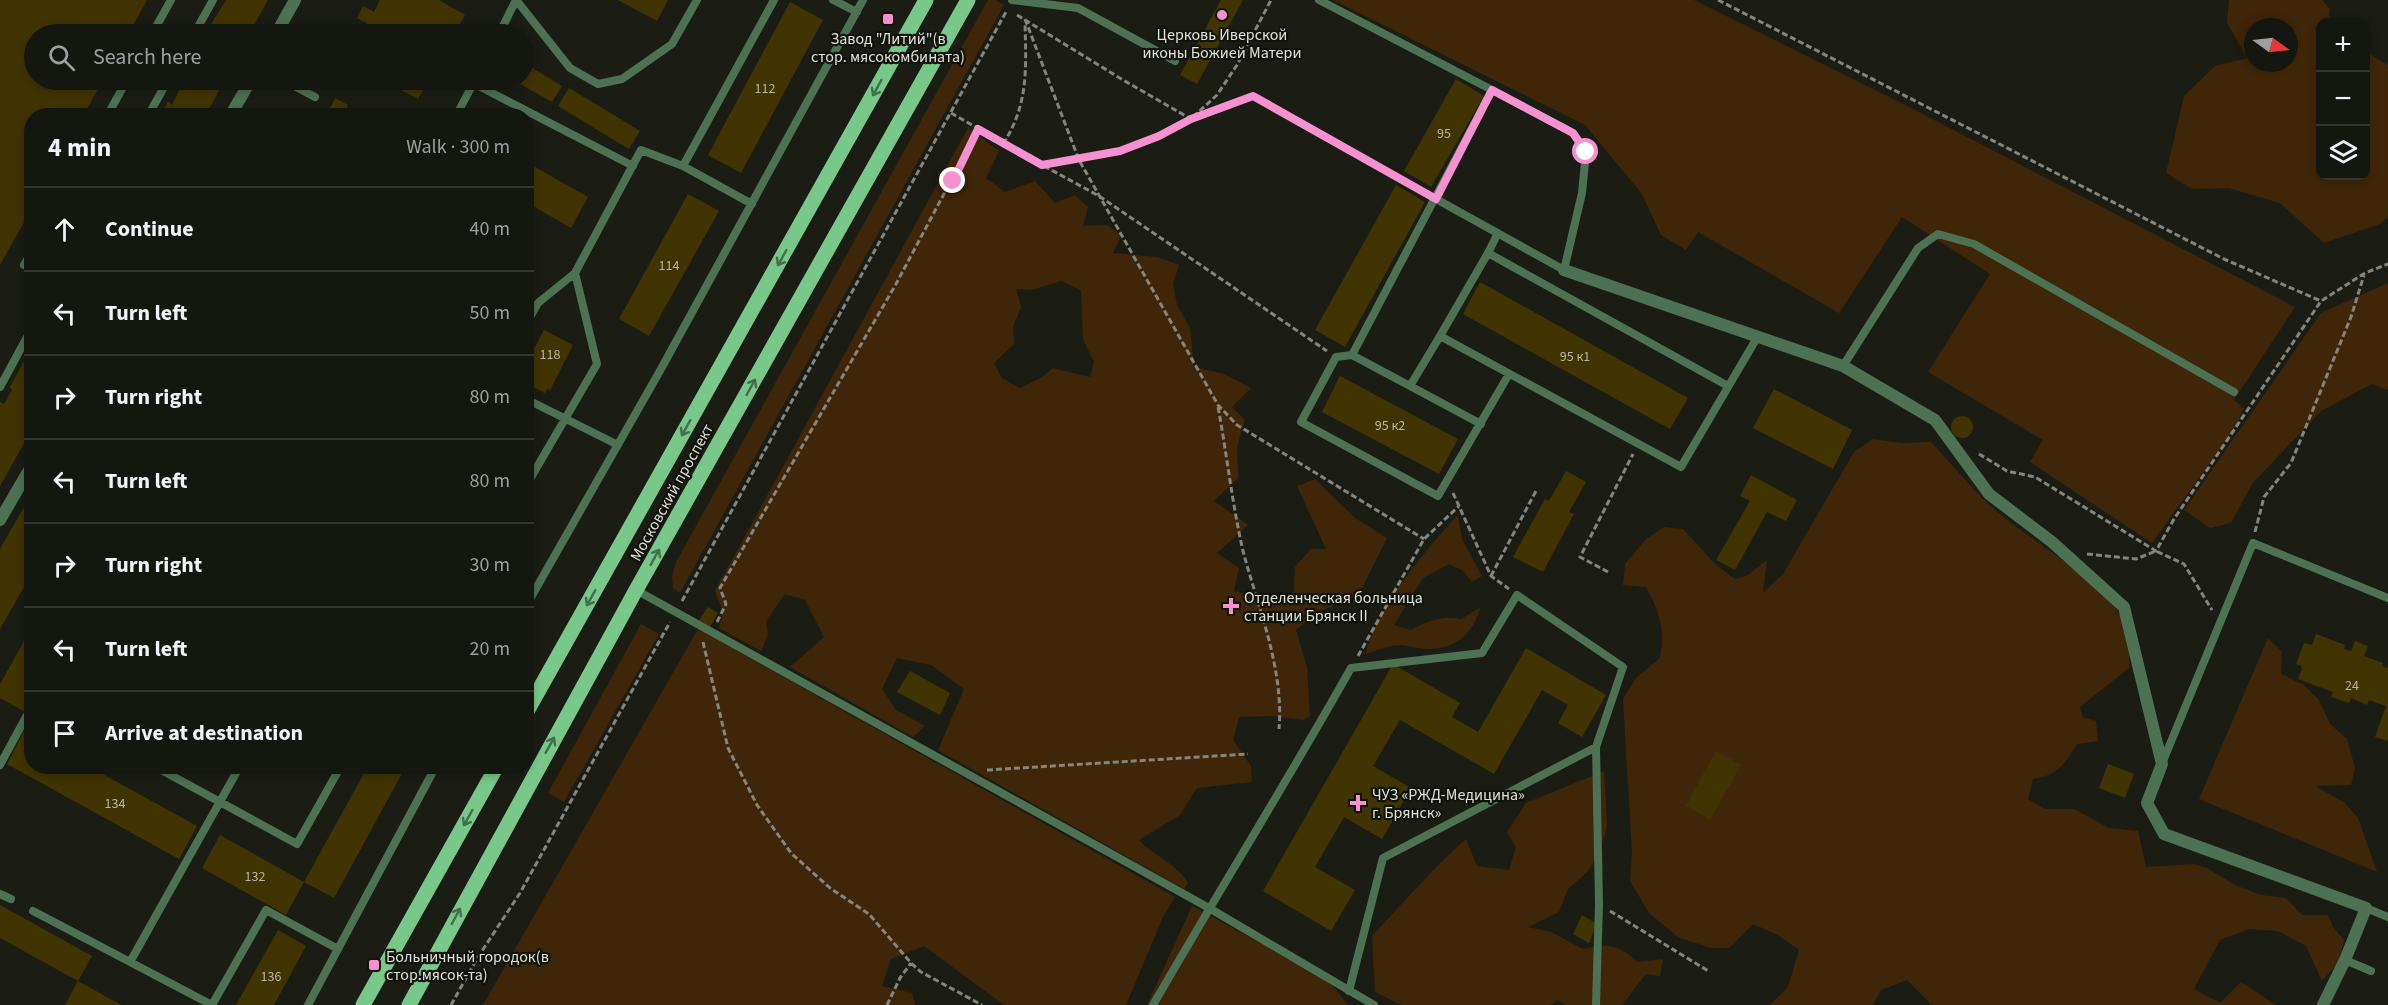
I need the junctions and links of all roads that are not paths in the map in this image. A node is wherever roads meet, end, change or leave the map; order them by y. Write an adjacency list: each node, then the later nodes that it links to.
1 (171, 0): 14 (lane)
2 (213, 0): 15 (lane)
3 (296, 0): 16 (street)
4 (517, 0): 5 (lane); 17 (lane)
5 (697, 0)
6 (774, 0): 34 (lane)
7 (833, 0): 13 (lane)
8 (863, 0): 13 (lane)
9 (926, 0): 62 (main road, Московский проспект, one-way to 62)
10 (968, 0): 60 (main road, Московский проспект, one-way to 10)
11 (1012, 0): 18 (lane)
12 (1319, 0): 25 (lane)
13 (857, 12): 36 (lane)
14 (158, 24)
15 (200, 24)
16 (282, 24)
17 (504, 24)
18 (1175, 61)
19 (121, 90): 27 (lane)
20 (162, 90): 28 (lane)
21 (244, 90): 29 (street)
22 (302, 90): 26 (lane)
23 (469, 90): 30 (lane)
24 (491, 90): 31 (lane)
25 (1492, 90): 35 (lane); 39 (lane)
26 (315, 97)
27 (111, 108)
28 (152, 108)
29 (234, 108)
30 (460, 108)
31 (525, 108)
32 (534, 113): 33 (lane)
33 (633, 166): 34 (lane); 40 (lane)
34 (683, 166): 36 (lane)
35 (1436, 199): 37 (lane); 45 (lane)
36 (752, 204): 55 (lane)
37 (1498, 233): 38 (lane); 39 (lane)
38 (1488, 254): 42 (lane); 49 (lane)
39 (1564, 270): 43 (street)
40 (575, 273): 41 (lane); 53 (lane)
41 (534, 310)
42 (1440, 336): 47 (lane); 48 (lane)
43 (1758, 336): 46 (street); 49 (lane)
44 (24, 343): 50 (lane)
45 (1352, 355): 48 (lane); 54 (lane)
46 (1843, 366): 51 (lane); 65 (street)
47 (1509, 374): 49 (lane); 54 (lane)
48 (1410, 386): 54 (lane)
49 (1728, 386)
50 (0, 387)
51 (2234, 392)
52 (534, 403): 53 (lane)
53 (565, 419): 55 (lane); 56 (lane)
54 (1481, 424)
55 (618, 445): 59 (lane)
56 (534, 472)
57 (24, 479): 58 (street)
58 (0, 520)
59 (534, 587)
60 (636, 590): 75 (lane); 86 (main road, Московский проспект, one-way to 60)
61 (2388, 598): 65 (lane)
62 (534, 699)
63 (24, 721): 66 (lane)
64 (1596, 747): 75 (lane); 83 (lane); 89 (lane)
65 (2162, 764): 76 (street)
66 (0, 765)
67 (168, 774): 72 (lane)
68 (235, 774): 72 (lane)
69 (336, 774): 72 (lane)
70 (431, 774): 79 (lane)
71 (493, 774): 85 (main road, one-way to 85)
72 (219, 802): 81 (lane)
73 (0, 894): 74 (lane)
74 (11, 899)
75 (1209, 908): 83 (lane); 87 (lane)
76 (2366, 909): 78 (lane); 80 (street)
77 (33, 911): 81 (lane)
78 (2388, 917)
79 (338, 950): 81 (lane); 84 (lane)
80 (2345, 960): 82 (lane); 90 (street)
81 (130, 962)
82 (2371, 971)
83 (1349, 992): 88 (lane)
84 (308, 1005)
85 (363, 1005)
86 (409, 1005)
87 (1153, 1005)
88 (1374, 1005)
89 (1596, 1005)
90 (2323, 1005)

